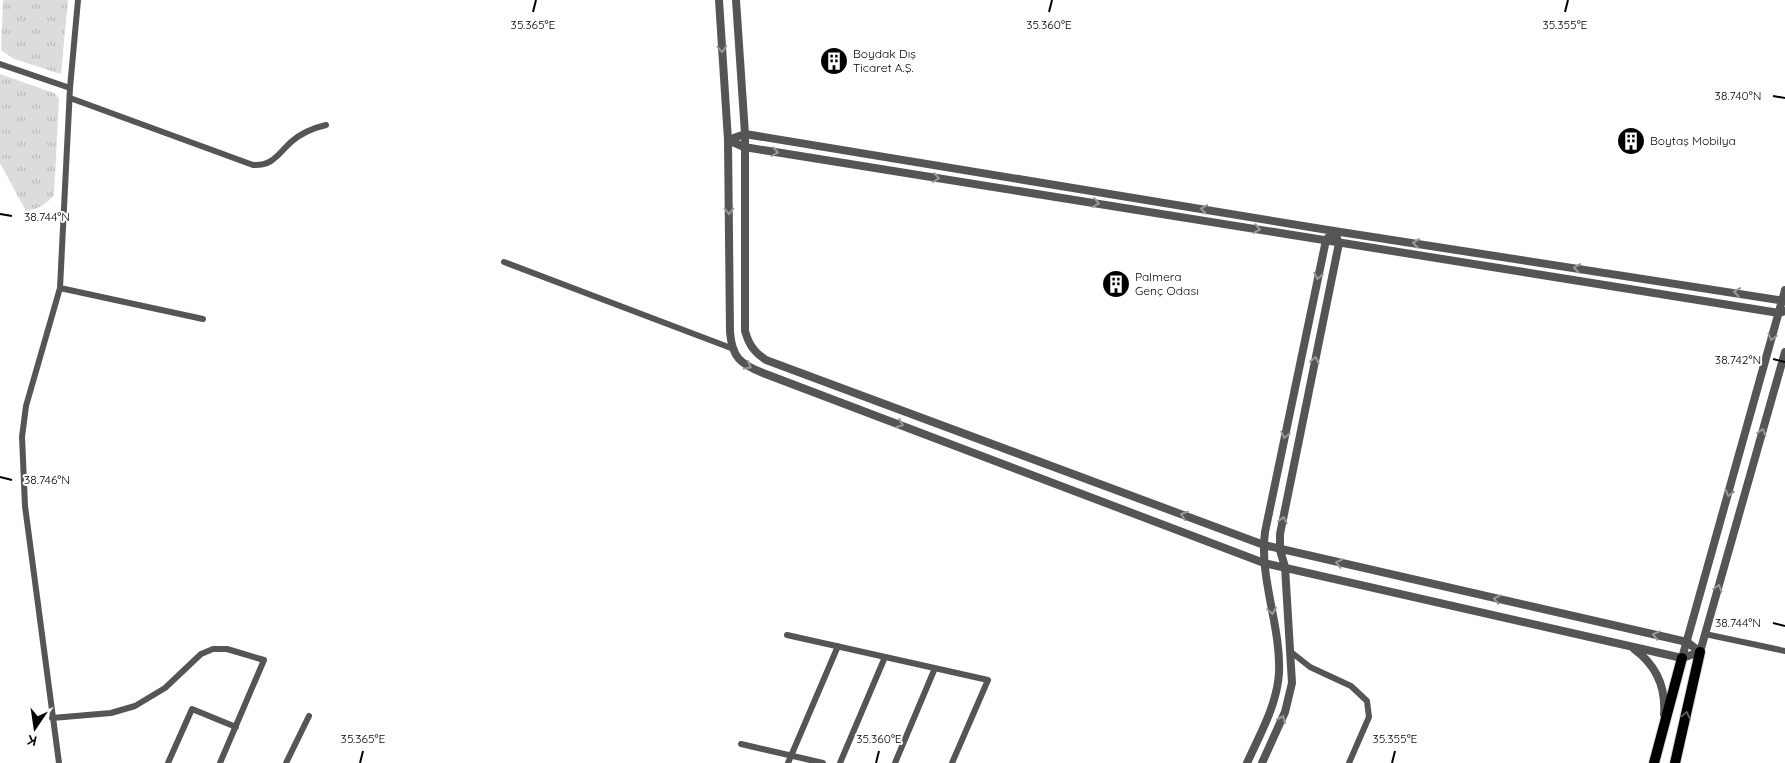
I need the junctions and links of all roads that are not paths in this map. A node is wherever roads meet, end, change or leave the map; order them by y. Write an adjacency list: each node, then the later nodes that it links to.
1 (78, 0): 5 (street)
2 (719, 0): 9 (street, one-way to 9)
3 (736, 0): 8 (street)
4 (0, 64): 5 (street)
5 (70, 88): 6 (street)
6 (70, 98): 7 (street); 15 (street)
7 (326, 125)
8 (744, 134): 9 (street); 10 (street); 11 (street, one-way to 8)
9 (728, 140): 10 (street); 20 (street, one-way to 20)
10 (744, 147): 12 (street, one-way to 12); 22 (street, one-way to 10)
11 (1334, 231): 12 (street); 13 (street); 17 (street, one-way to 11)
12 (1326, 240): 13 (street); 22 (street, one-way to 22)
13 (1339, 243): 18 (street); 23 (street, one-way to 13)
14 (504, 262): 20 (street)
15 (60, 288): 19 (street); 38 (street)
16 (1785, 290): 17 (street)
17 (1784, 300): 18 (street)
18 (1782, 312): 28 (street, one-way to 28)
19 (203, 319)
20 (731, 348): 24 (street, one-way to 24)
21 (1785, 352): 26 (street, one-way to 21)
22 (1264, 546): 23 (street); 24 (street)
23 (1280, 550): 25 (street); 28 (street, one-way to 23)
24 (1264, 563): 25 (street); 52 (street, one-way to 52)
25 (1285, 567): 30 (street); 31 (street)
26 (1704, 634): 32 (street); 33 (street)
27 (787, 635): 29 (street)
28 (1687, 642): 32 (street); 35 (street)
29 (838, 646): 34 (street); 42 (street)
30 (1630, 646): 35 (street); 40 (street)
31 (1291, 652): 53 (street, one-way to 31); 54 (street)
32 (1700, 652): 35 (street); 56 (highway, one-way to 32)
33 (1785, 652)
34 (885, 657): 36 (street); 49 (street)
35 (1682, 658): 40 (highway)
36 (935, 668): 50 (street); 51 (street)
37 (309, 716): 46 (street)
38 (52, 718): 39 (street); 43 (street)
39 (236, 727): 44 (street); 45 (street)
40 (1662, 728): 55 (highway)
41 (741, 744): 42 (street)
42 (792, 756): 47 (street); 48 (street)
43 (60, 763)
44 (168, 763)
45 (220, 763)
46 (286, 763)
47 (788, 763)
48 (823, 763)
49 (840, 763)
50 (894, 763)
51 (952, 763)
52 (1247, 763)
53 (1262, 763)
54 (1349, 763)
55 (1654, 763)
56 (1675, 763)

